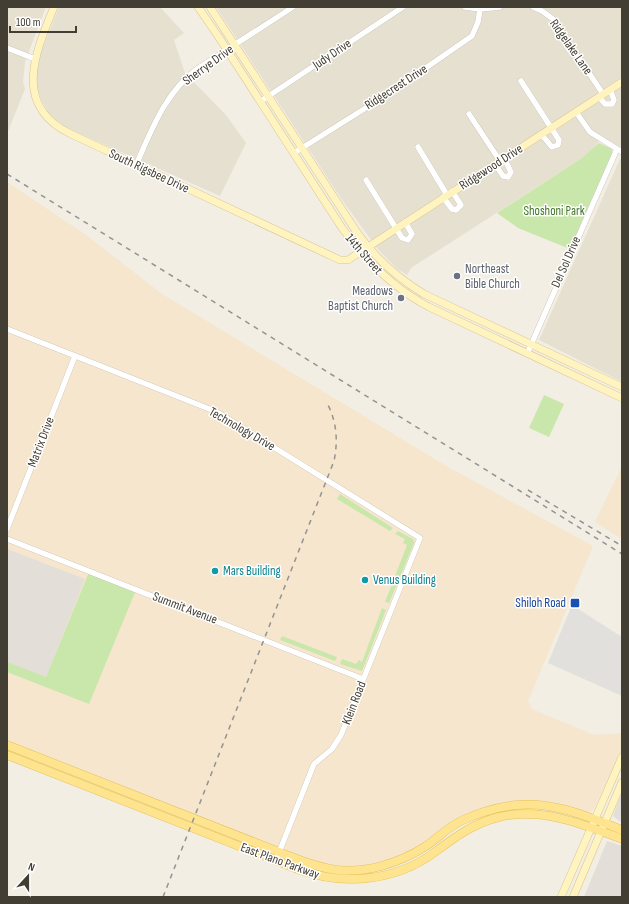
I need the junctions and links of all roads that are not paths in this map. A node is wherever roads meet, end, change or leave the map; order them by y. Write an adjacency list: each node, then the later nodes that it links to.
1 (198, 7): 13 (main road, 14th Street)
2 (210, 7): 11 (main road, 14th Street)
3 (293, 7): 10 (street, Sherrye Drive)
4 (403, 7): 19 (street, Judy Drive)
5 (465, 7): 9 (street)
6 (500, 7): 9 (street)
7 (533, 7): 18 (street, Ridgelake Lane)
8 (52, 8): 14 (main road, South Rigsbee Drive)
9 (480, 8): 26 (street, Ridgecrest Drive)
10 (284, 9): 11 (street, Sherrye Drive)
11 (235, 44): 13 (street, Sherrye Drive); 19 (main road, 14th Street)
12 (7, 48): 14 (street)
13 (227, 50): 20 (main road, 14th Street); 30 (street, Sherrye Drive)
14 (35, 59): 30 (main road, South Rigsbee Drive)
15 (521, 81): 23 (street)
16 (622, 82): 17 (main road, Ridgewood Drive)
17 (610, 89): 18 (main road, Ridgewood Drive); 18 (street)
18 (601, 95): 21 (main road, Ridgewood Drive)
19 (269, 96): 20 (street, Judy Drive); 26 (main road, 14th Street)
20 (261, 101): 28 (main road, 14th Street)
21 (576, 112): 23 (main road, Ridgewood Drive); 27 (street)
22 (469, 114): 29 (street)
23 (551, 128): 24 (main road, Ridgewood Drive); 24 (street)
24 (541, 134): 29 (main road, Ridgewood Drive)
25 (418, 147): 32 (street)
26 (302, 148): 28 (street, Ridgecrest Drive); 35 (main road, 14th Street)
27 (619, 151): 42 (street, Del Sol Drive)
28 (294, 153): 36 (main road, 14th Street)
29 (500, 161): 32 (main road, Ridgewood Drive)
30 (136, 165): 36 (main road, South Rigsbee Drive)
31 (366, 180): 34 (street)
32 (448, 194): 33 (main road, Ridgewood Drive)
33 (405, 222): 34 (main road, Ridgewood Drive); 34 (street)
34 (396, 228): 35 (main road, Ridgewood Drive)
35 (367, 246): 36 (main road, Ridgewood Drive); 37 (main road, 14th Street)
36 (360, 252): 38 (main road, 14th Street)
37 (405, 282): 38 (main road); 39 (main road, 14th Street)
38 (400, 289): 40 (main road, 14th Street)
39 (472, 316): 40 (main road); 42 (main road, 14th Street)
40 (467, 326): 43 (main road, 14th Street)
41 (7, 329): 44 (street, Technology Drive)
42 (531, 345): 43 (street, Del Sol Drive); 45 (main road, 14th Street)
43 (527, 354): 47 (main road, 14th Street)
44 (75, 356): 49 (street, Matrix Drive); 50 (street, Technology Drive)
45 (613, 383): 46 (main road, 14th Street); 47 (main road)
46 (622, 387)
47 (609, 392): 48 (main road, 14th Street)
48 (622, 398)
49 (7, 529)
50 (420, 538): 52 (street, Klein Road)
51 (7, 539): 52 (street, Summit Avenue)
52 (363, 679): 69 (street, Klein Road)
53 (7, 745): 56 (main road, East Plano Parkway)
54 (7, 755): 57 (main road, East Plano Parkway)
55 (622, 757): 65 (main road)
56 (53, 763): 57 (main road); 59 (main road, East Plano Parkway)
57 (50, 772): 60 (main road, East Plano Parkway)
58 (622, 782): 66 (main road)
59 (127, 793): 60 (main road); 62 (main road, East Plano Parkway)
60 (124, 801): 64 (main road, East Plano Parkway)
61 (496, 808): 63 (main road); 65 (main road, East Plano Parkway); 71 (main road, East Plano Parkway)
62 (180, 814): 64 (main road); 69 (main road, East Plano Parkway)
63 (498, 817): 65 (main road, East Plano Parkway); 72 (main road, East Plano Parkway)
64 (176, 823): 70 (main road, East Plano Parkway)
65 (593, 824): 66 (main road, East Plano Parkway); 73 (main road)
66 (602, 827): 67 (main road, East Plano Parkway); 68 (main road, East Plano Parkway); 74 (main road)
67 (622, 830)
68 (622, 840)
69 (279, 852): 70 (street, Klein Road); 71 (main road, East Plano Parkway)
70 (276, 860): 72 (main road, East Plano Parkway)
71 (374, 868): 72 (main road)
72 (376, 877)
73 (561, 897)
74 (573, 897)

